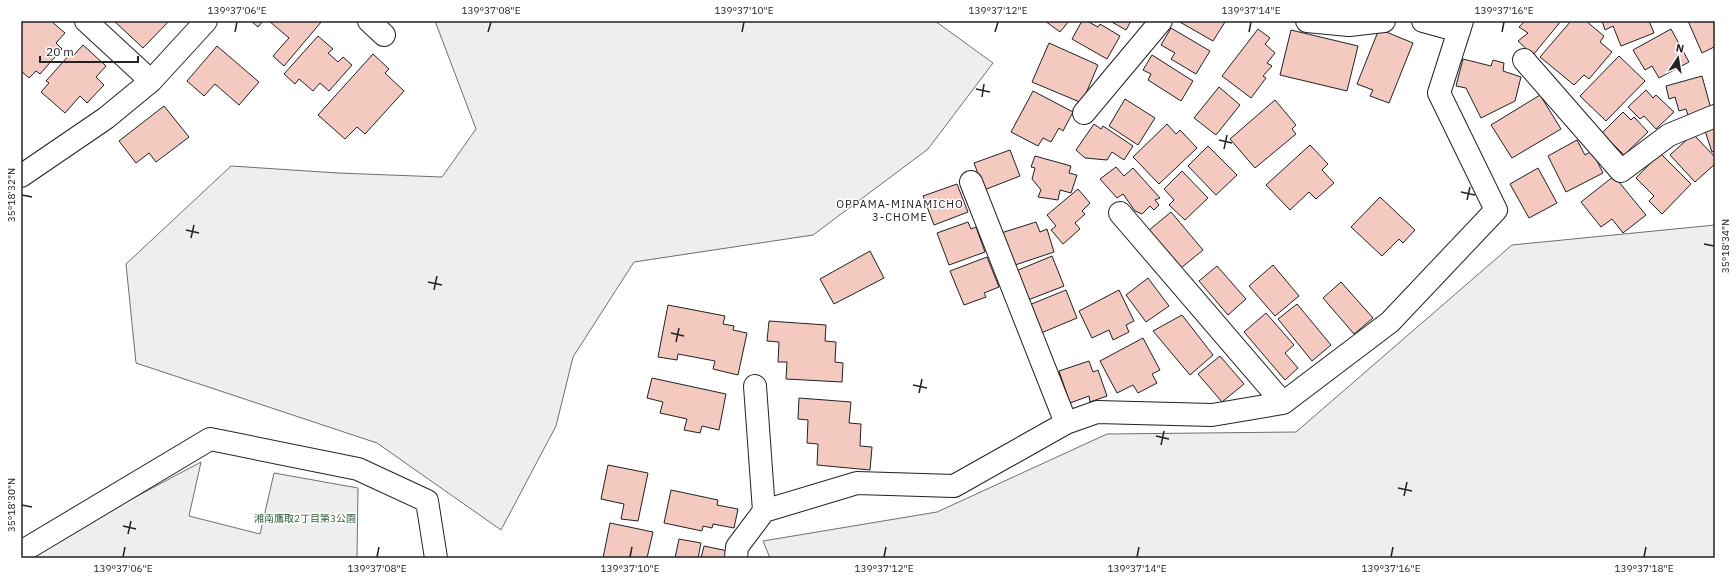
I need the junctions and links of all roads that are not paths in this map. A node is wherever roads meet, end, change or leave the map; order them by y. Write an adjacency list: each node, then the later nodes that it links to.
1 (86, 21): 9 (street)
2 (206, 21): 9 (street)
3 (1161, 21): 10 (street)
4 (1307, 21): 5 (street)
5 (1384, 21)
6 (1422, 21): 7 (street)
7 (1460, 26): 16 (street)
8 (1524, 60): 11 (street)
9 (151, 81): 12 (street)
10 (1084, 113)
11 (1715, 116)
12 (21, 176)
13 (971, 182): 17 (street)
14 (1120, 213): 16 (street)
15 (755, 386): 18 (street)
16 (1283, 403): 17 (street)
17 (1066, 423): 18 (street)
18 (764, 510): 21 (street)
19 (21, 552): 20 (street)
20 (436, 558)
21 (736, 558)

